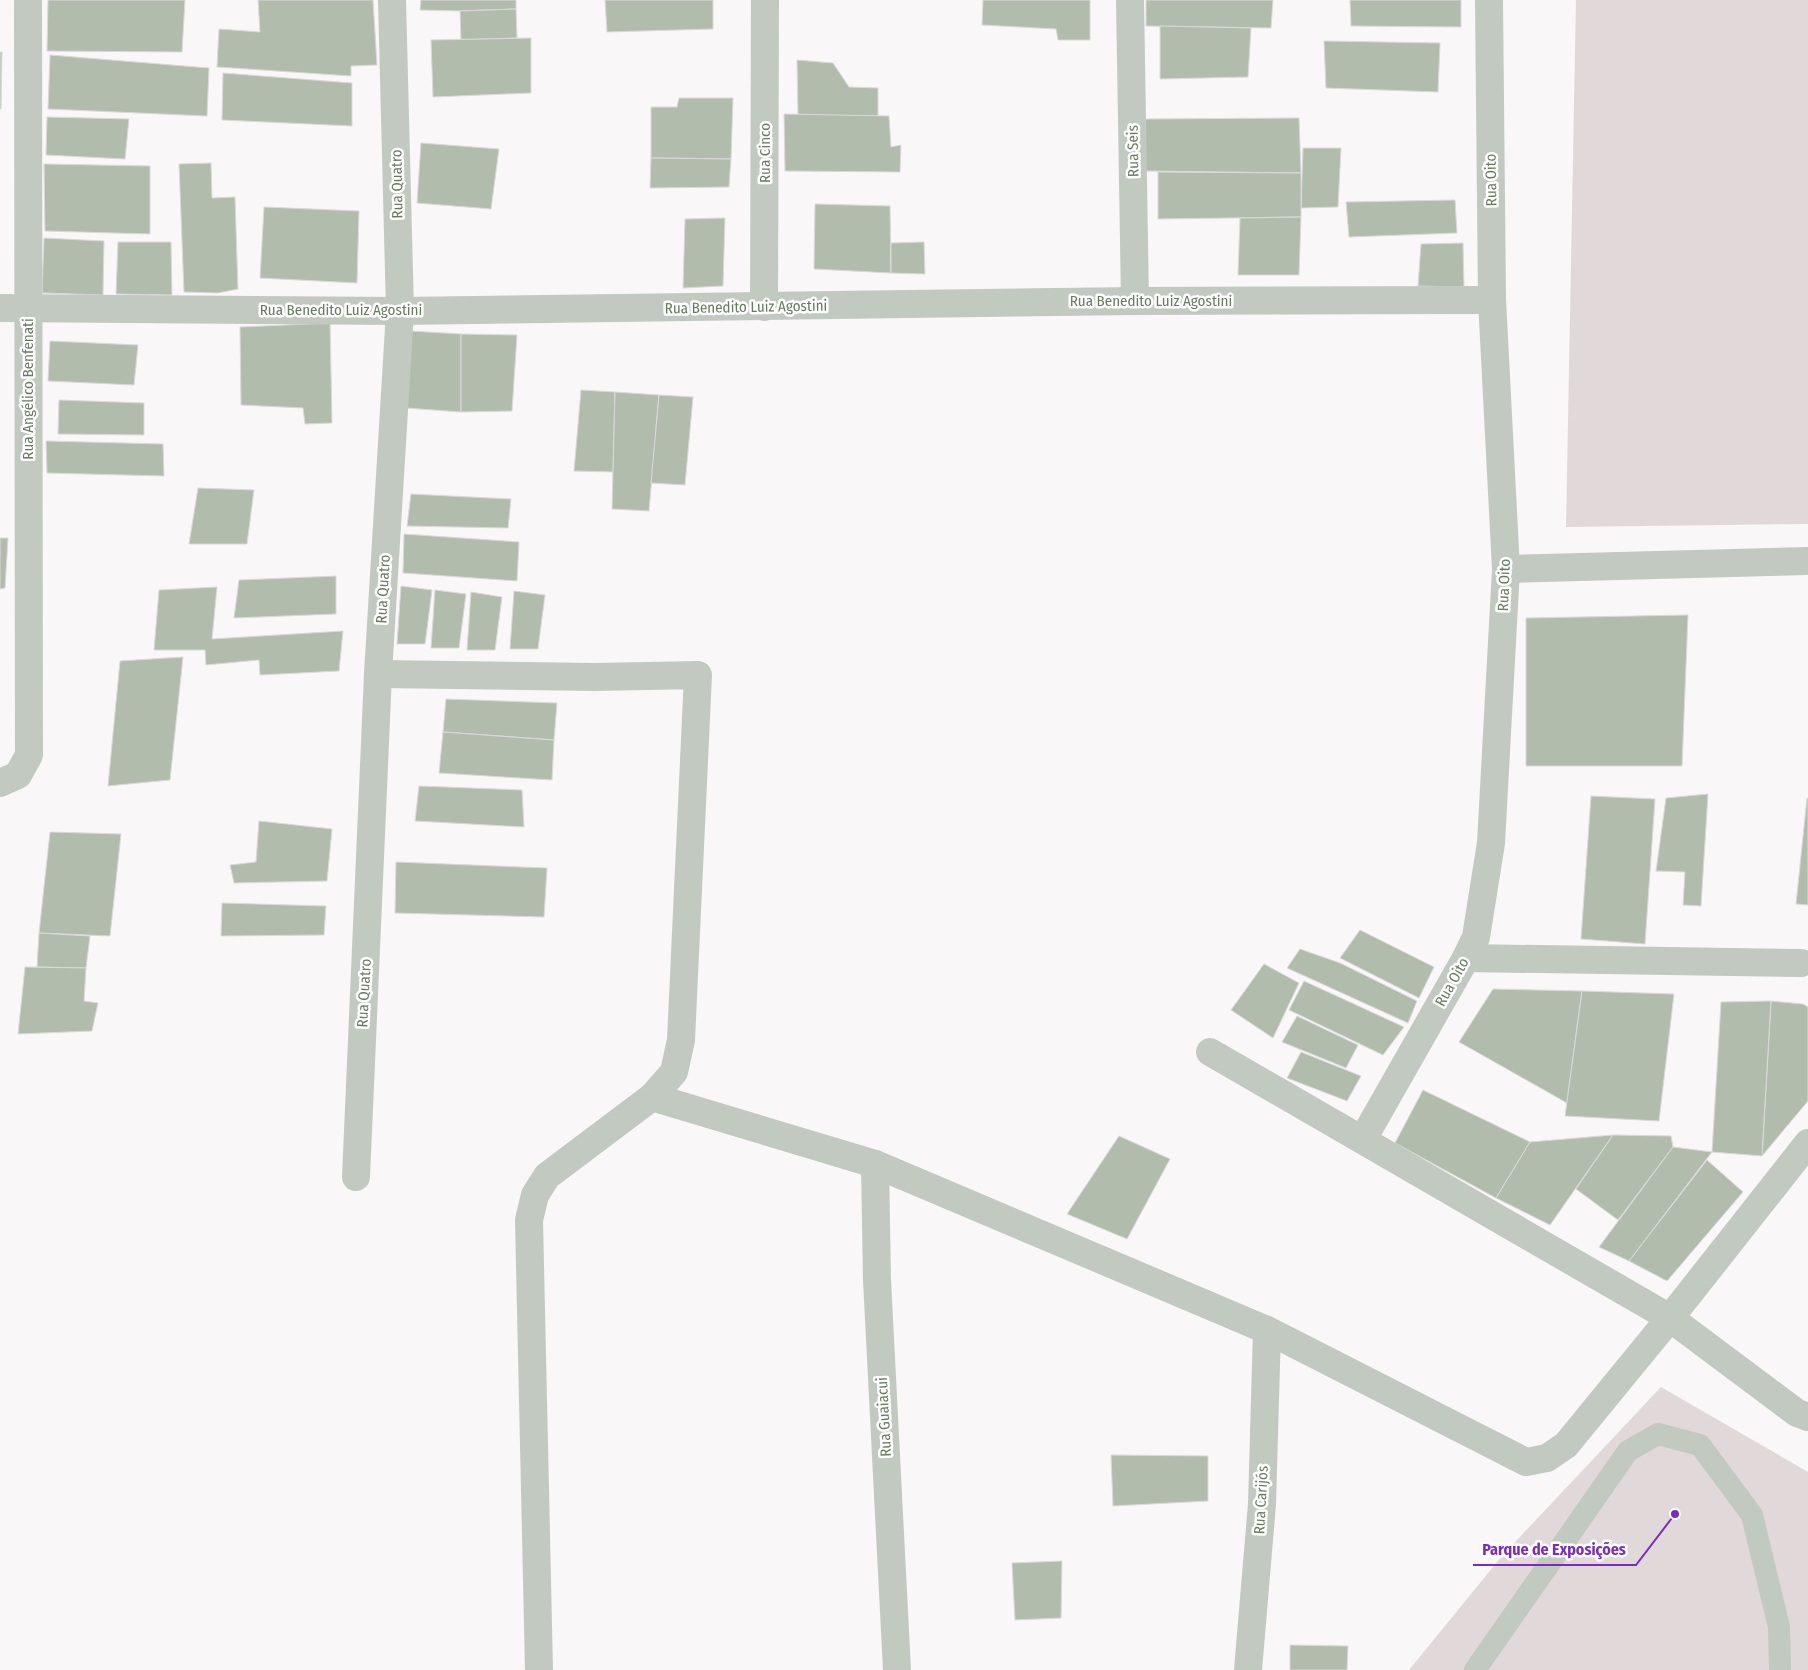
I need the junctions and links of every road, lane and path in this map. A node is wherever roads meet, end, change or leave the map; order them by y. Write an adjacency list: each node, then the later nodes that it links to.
1 (28, 0): 10 (street, Rua Angélico Benfenati)
2 (392, 0): 11 (street, Rua Quatro)
3 (765, 0): 8 (street, Rua Cinco)
4 (1130, 0): 7 (street, Rua Seis)
5 (1489, 0): 6 (street, Rua Oito)
6 (1492, 300): 7 (street, Rua Benedito Luiz Agostini); 13 (street, Rua Oito)
7 (1135, 301): 8 (street, Rua Benedito Luiz Agostini)
8 (764, 306): 11 (street, Rua Benedito Luiz Agostini)
9 (0, 308): 10 (street, Rua Benedito Luiz Agostini)
10 (28, 308): 11 (street, Rua Benedito Luiz Agostini); 15 (street, Rua Angélico Benfenati)
11 (400, 310): 14 (street, Rua Quatro)
12 (1808, 561): 13 (street)
13 (1506, 569): 16 (street, Rua Oito)
14 (378, 674): 19 (street); 23 (street, Rua Quatro)
15 (9, 779)
16 (1466, 958): 17 (street); 20 (street, Rua Oito)
17 (1801, 963)
18 (1210, 1052): 20 (street)
19 (652, 1097): 22 (street); 27 (street)
20 (1363, 1139): 24 (street)
21 (1808, 1143): 24 (street)
22 (875, 1164): 25 (street); 28 (street, Rua Guaiacui)
23 (356, 1177)
24 (1670, 1318): 25 (street); 26 (street)
25 (1267, 1330): 29 (street, Rua Carijós)
26 (1808, 1417)
27 (539, 1670)
28 (897, 1670)
29 (1248, 1670)
30 (1475, 1670): 31 (lane)
31 (1780, 1670)

